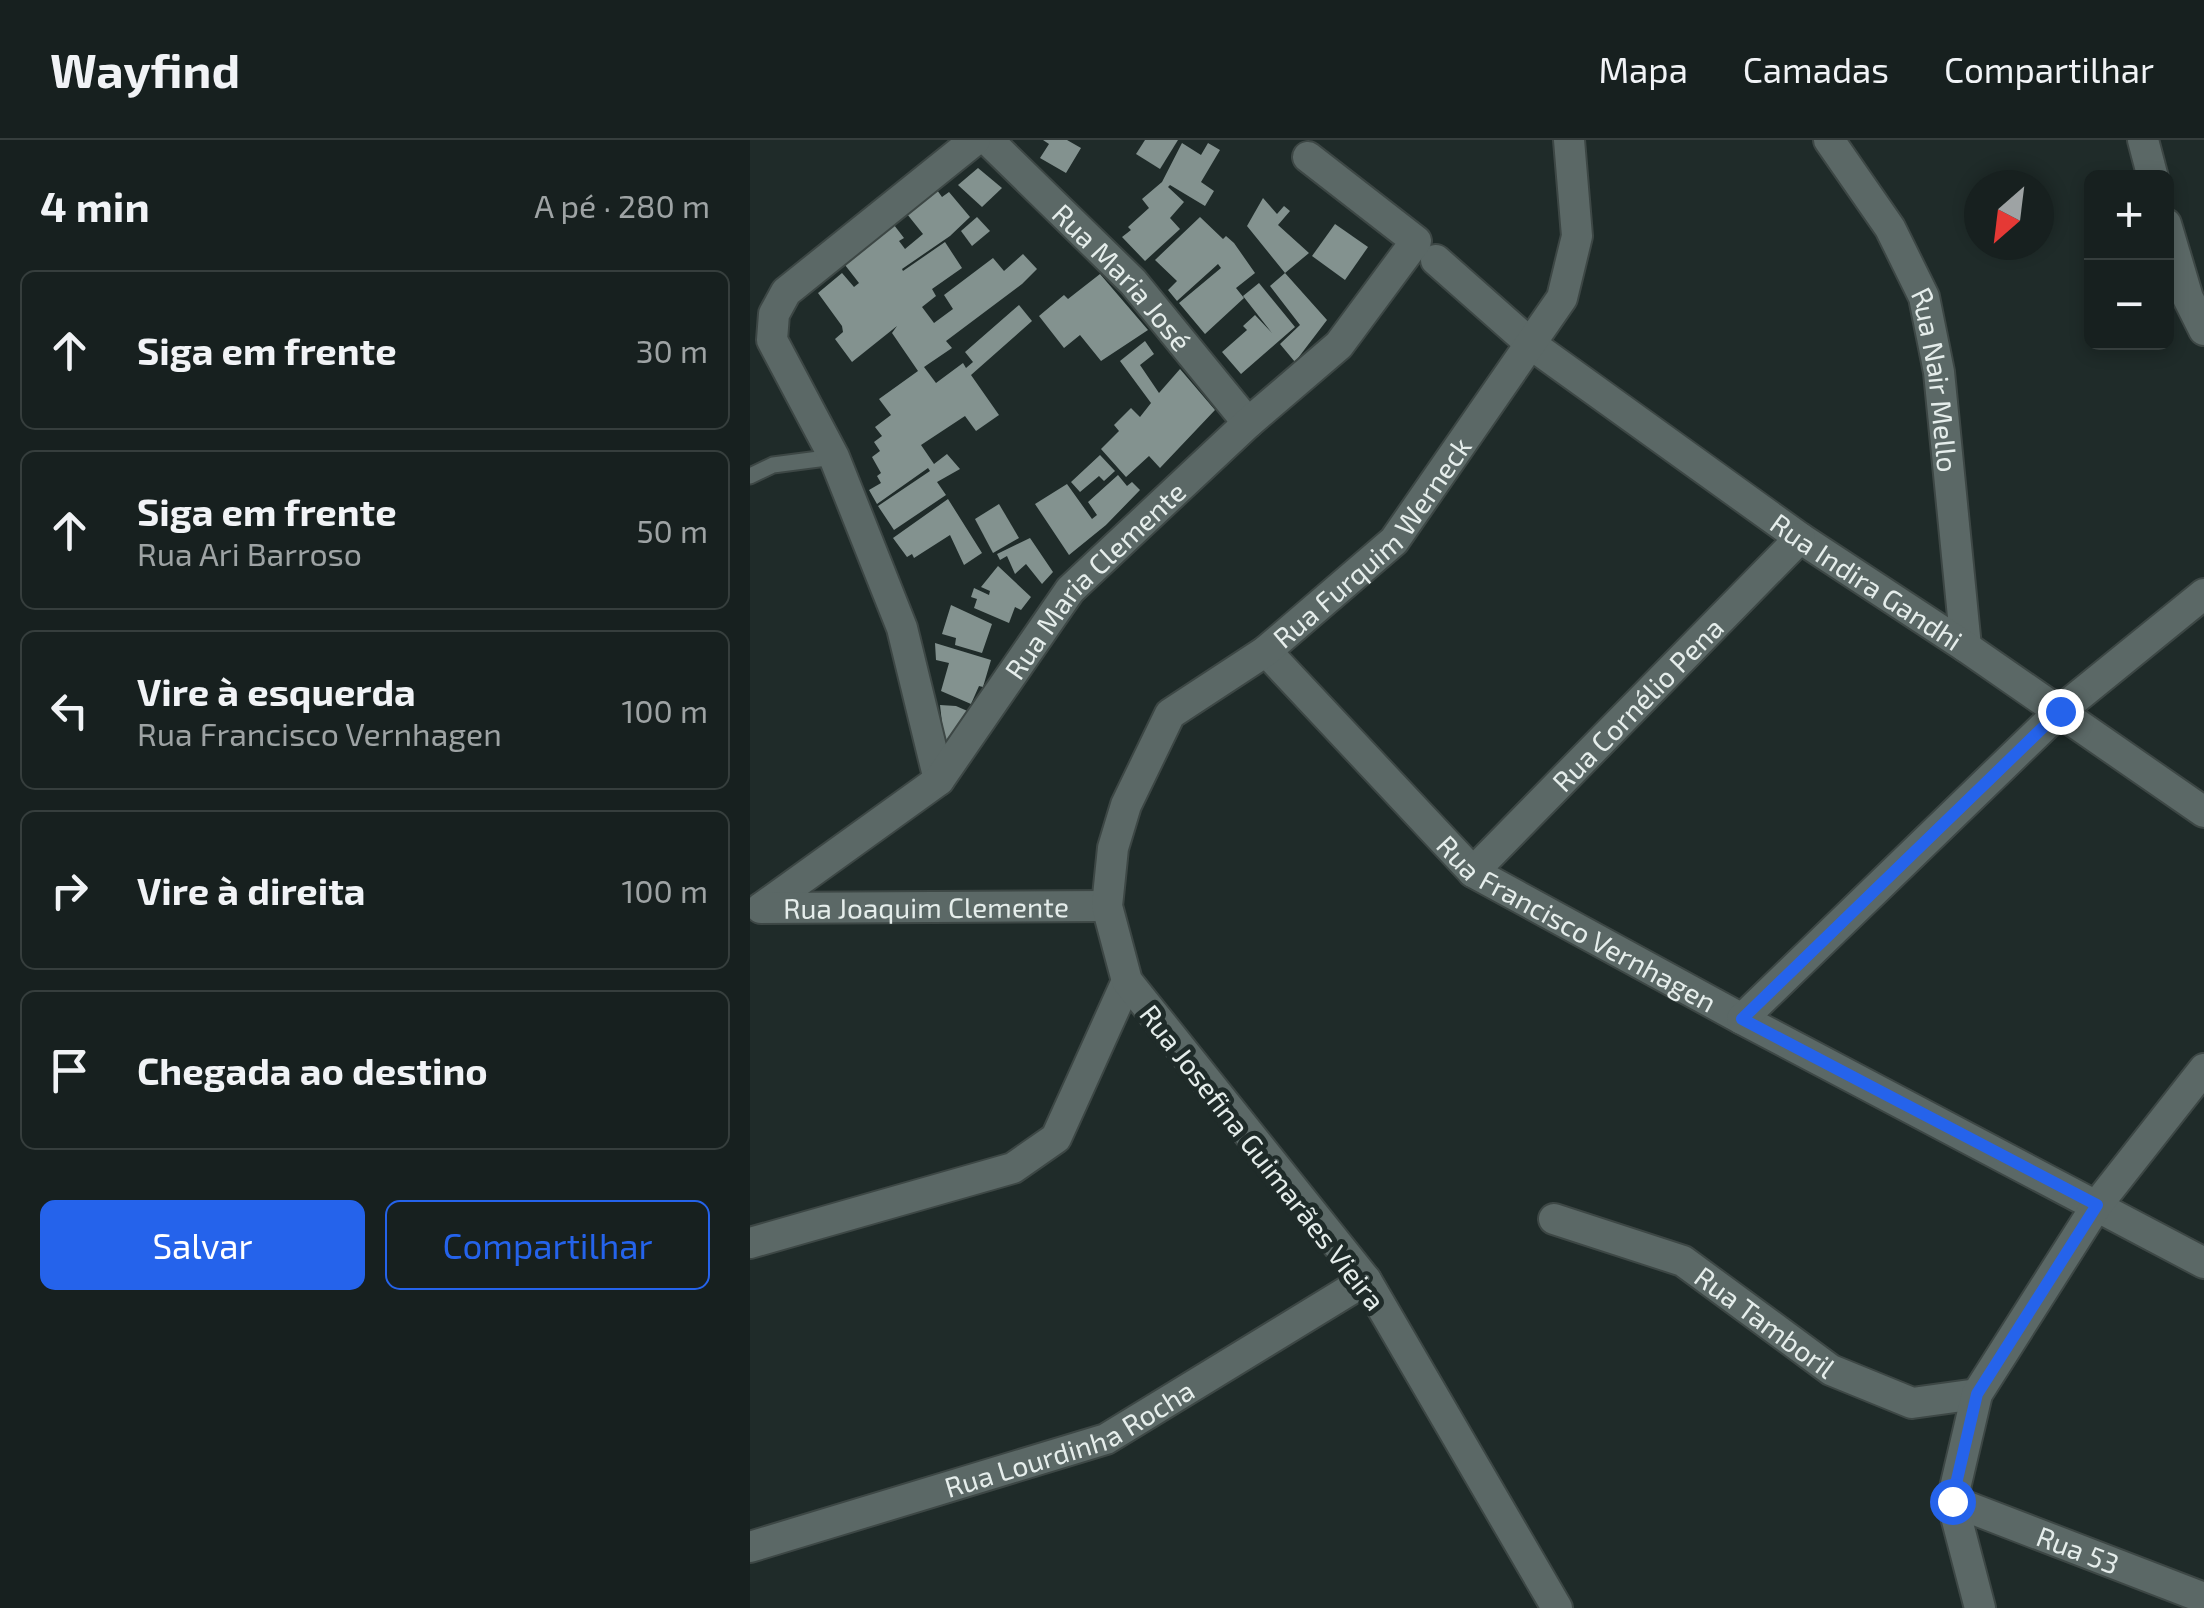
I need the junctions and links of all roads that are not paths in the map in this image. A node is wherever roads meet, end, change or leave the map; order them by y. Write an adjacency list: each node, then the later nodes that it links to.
1 (975, 140): 13 (street)
2 (988, 140): 12 (street, Rua Maria José)
3 (1568, 140): 11 (street, Rua Furquim Werneck)
4 (1829, 140): 17 (street, Rua Nair Mello)
5 (2142, 140): 7 (street)
6 (1308, 158): 8 (street, Rua Indira Gandhi)
7 (2151, 170)
8 (1426, 250): 11 (street, Rua Indira Gandhi); 12 (street, Rua Maria Clemente)
9 (2174, 251): 10 (street)
10 (2204, 330)
11 (1532, 345): 15 (street, Rua Indira Gandhi); 18 (street, Rua Furquim Werneck)
12 (1248, 423): 20 (street, Rua Maria Clemente)
13 (834, 457): 14 (lane); 20 (street)
14 (750, 476)
15 (1800, 538): 17 (street, Rua Indira Gandhi); 22 (street, Rua Cornélio Pena)
16 (2204, 594): 19 (street)
17 (1966, 646): 19 (street, Rua Indira Gandhi)
18 (1266, 652): 22 (street, Rua Francisco Vernhagen); 23 (street, Rua Furquim Werneck)
19 (2060, 711): 21 (street, Rua Indira Gandhi); 26 (street)
20 (940, 780): 24 (street, Rua Maria Clemente)
21 (2204, 812)
22 (1473, 872): 26 (street, Rua Francisco Vernhagen)
23 (1107, 906): 24 (street, Rua Joaquim Clemente); 25 (street, Rua Josefina Guimarães Vieira)
24 (757, 911)
25 (1128, 981): 30 (street); 32 (street, Rua Josefina Guimarães Vieira)
26 (1742, 1019): 28 (street, Rua Francisco Vernhagen)
27 (2204, 1069): 28 (street)
28 (2097, 1205): 31 (street, Rua Francisco Vernhagen); 33 (street)
29 (1554, 1220): 33 (street, Rua Tamboril)
30 (750, 1243)
31 (2204, 1263)
32 (1366, 1280): 35 (street, Rua Lourdinha Rocha); 37 (street, Rua Josefina Guimarães Vieira)
33 (1977, 1394): 34 (street)
34 (1952, 1501): 36 (street, Rua 53); 38 (street)
35 (750, 1547)
36 (2204, 1598)
37 (1557, 1608)
38 (1980, 1608)

